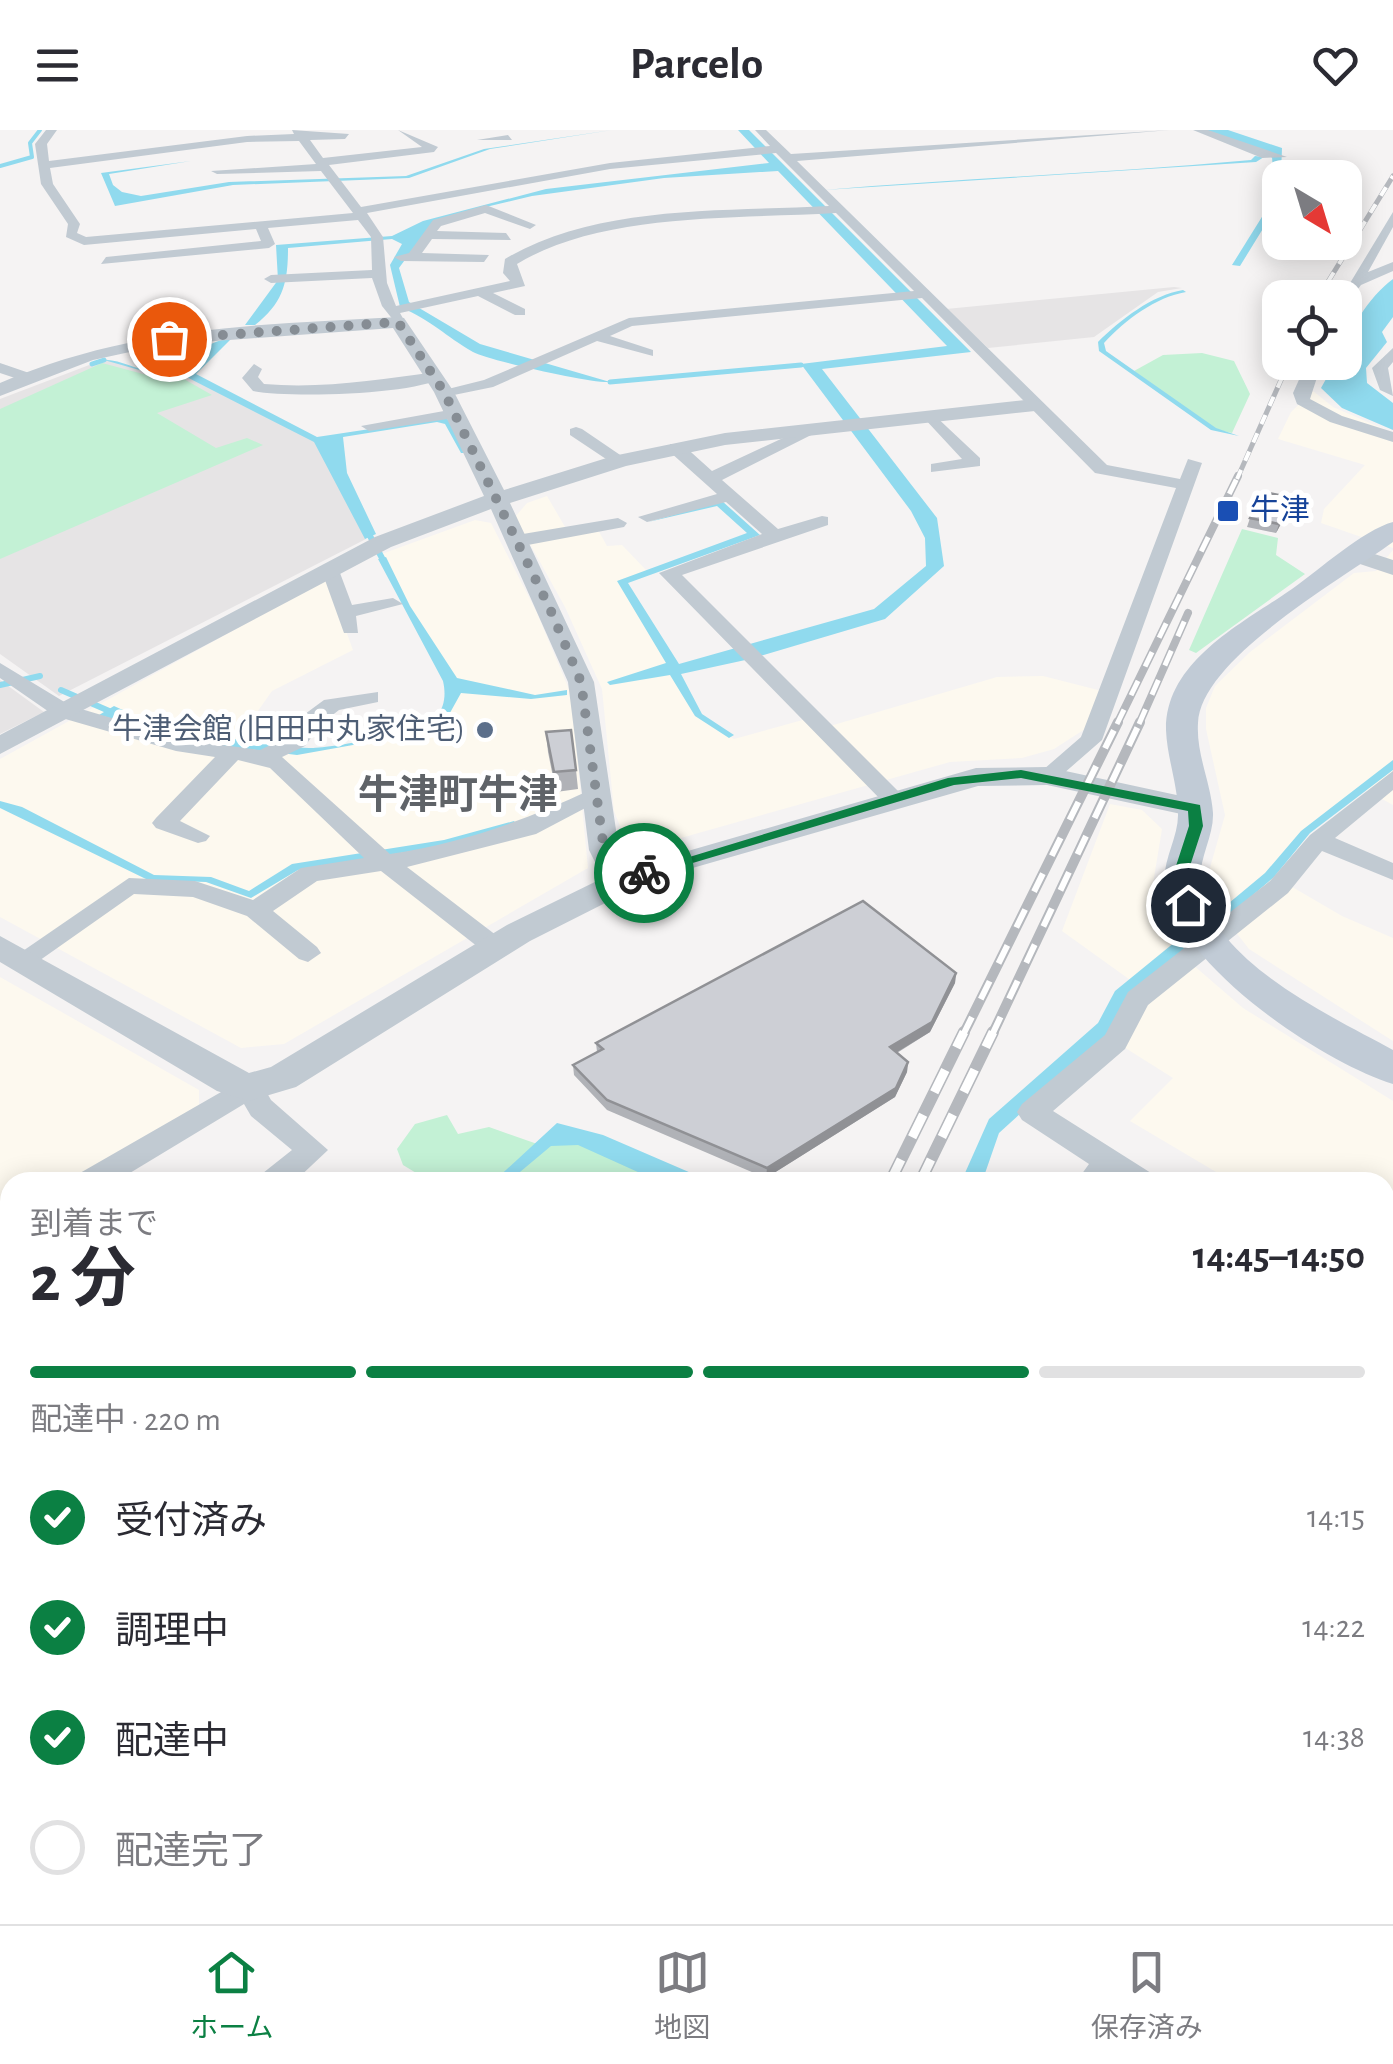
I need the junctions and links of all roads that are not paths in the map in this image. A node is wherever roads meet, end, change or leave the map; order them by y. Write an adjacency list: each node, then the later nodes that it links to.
1 (52, 130): 15 (street)
2 (437, 130): 6 (street)
3 (760, 130): 11 (street)
4 (1165, 130): 11 (street)
5 (1198, 130): 12 (street)
6 (406, 134): 14 (street)
7 (300, 135): 8 (street); 14 (street); 15 (street)
8 (345, 136)
9 (506, 136): 10 (street)
10 (482, 140)
11 (783, 153): 17 (street); 18 (street)
12 (1281, 157)
13 (252, 158): 14 (street)
14 (320, 161): 16 (street); 18 (street)
15 (45, 164): 24 (street)
16 (217, 171)
17 (839, 209): 33 (street); 34 (street)
18 (361, 213): 20 (street); 25 (street)
19 (1393, 216): 31 (street)
20 (260, 225): 24 (street); 24 (street)
21 (530, 225): 22 (street)
22 (428, 236): 23 (street); 26 (street)
23 (506, 238)
24 (98, 240)
25 (379, 245): 26 (street); 29 (street)
26 (413, 256): 27 (street)
27 (484, 258)
28 (1393, 266): 32 (street)
29 (378, 274): 30 (street); 36 (street)
30 (272, 279)
31 (1359, 280)
32 (1362, 280)
33 (480, 292): 35 (street); 36 (street)
34 (924, 294): 38 (street); 49 (street)
35 (520, 312)
36 (395, 317): 43 (street); 45 (street)
37 (580, 323): 38 (street)
38 (600, 334): 40 (street); 45 (street)
39 (1393, 352): 48 (street)
40 (648, 353)
41 (0, 368): 43 (street)
42 (254, 369): 47 (street)
43 (30, 378): 46 (street)
44 (1309, 380): 56 (street)
45 (439, 385): 47 (street); 51 (street)
46 (0, 390)
47 (294, 391): 50 (street)
48 (1393, 391)
49 (1035, 404): 52 (street); 62 (street)
50 (322, 412)
51 (454, 414): 53 (street); 64 (street)
52 (931, 416): 54 (street); 60 (street)
53 (369, 426)
54 (817, 428): 57 (street); 61 (street)
55 (576, 432): 58 (street)
56 (1393, 438)
57 (676, 448): 58 (street); 61 (street)
58 (621, 461): 64 (street)
59 (1194, 464): 62 (street)
60 (937, 468)
61 (712, 478): 63 (street)
62 (1185, 485): 81 (street)
63 (728, 496): 65 (street); 69 (street)
64 (495, 500): 70 (street); 73 (street)
65 (647, 517)
66 (822, 520): 69 (street)
67 (618, 523): 70 (street)
68 (1393, 530): 71 (main road)
69 (775, 536): 84 (street)
70 (518, 540): 83 (street)
71 (1356, 555): 72 (street); 85 (main road)
72 (1393, 568)
73 (330, 569): 74 (street); 77 (street)
74 (393, 604)
75 (11, 677): 77 (street)
76 (370, 697): 80 (street)
77 (76, 705): 78 (street); 79 (street)
78 (0, 746)
79 (230, 755): 80 (street); 86 (street)
80 (263, 756): 88 (street)
81 (1047, 776): 84 (street); 85 (street)
82 (1387, 790): 87 (street)
83 (598, 795): 88 (street); 90 (street)
84 (893, 799): 90 (street)
85 (1195, 808): 92 (main road)
86 (198, 836)
87 (1318, 840): 89 (street); 92 (street)
88 (376, 855): 91 (street); 93 (street)
89 (1393, 872)
90 (620, 880): 93 (street)
91 (256, 910): 94 (street); 95 (street)
92 (1209, 942): 96 (main road); 100 (street)
93 (496, 948): 97 (street)
94 (308, 953)
95 (10, 956): 97 (street)
96 (1393, 1069)
97 (249, 1087): 98 (street); 99 (street)
98 (108, 1172)
99 (286, 1172)
100 (1099, 1172)

